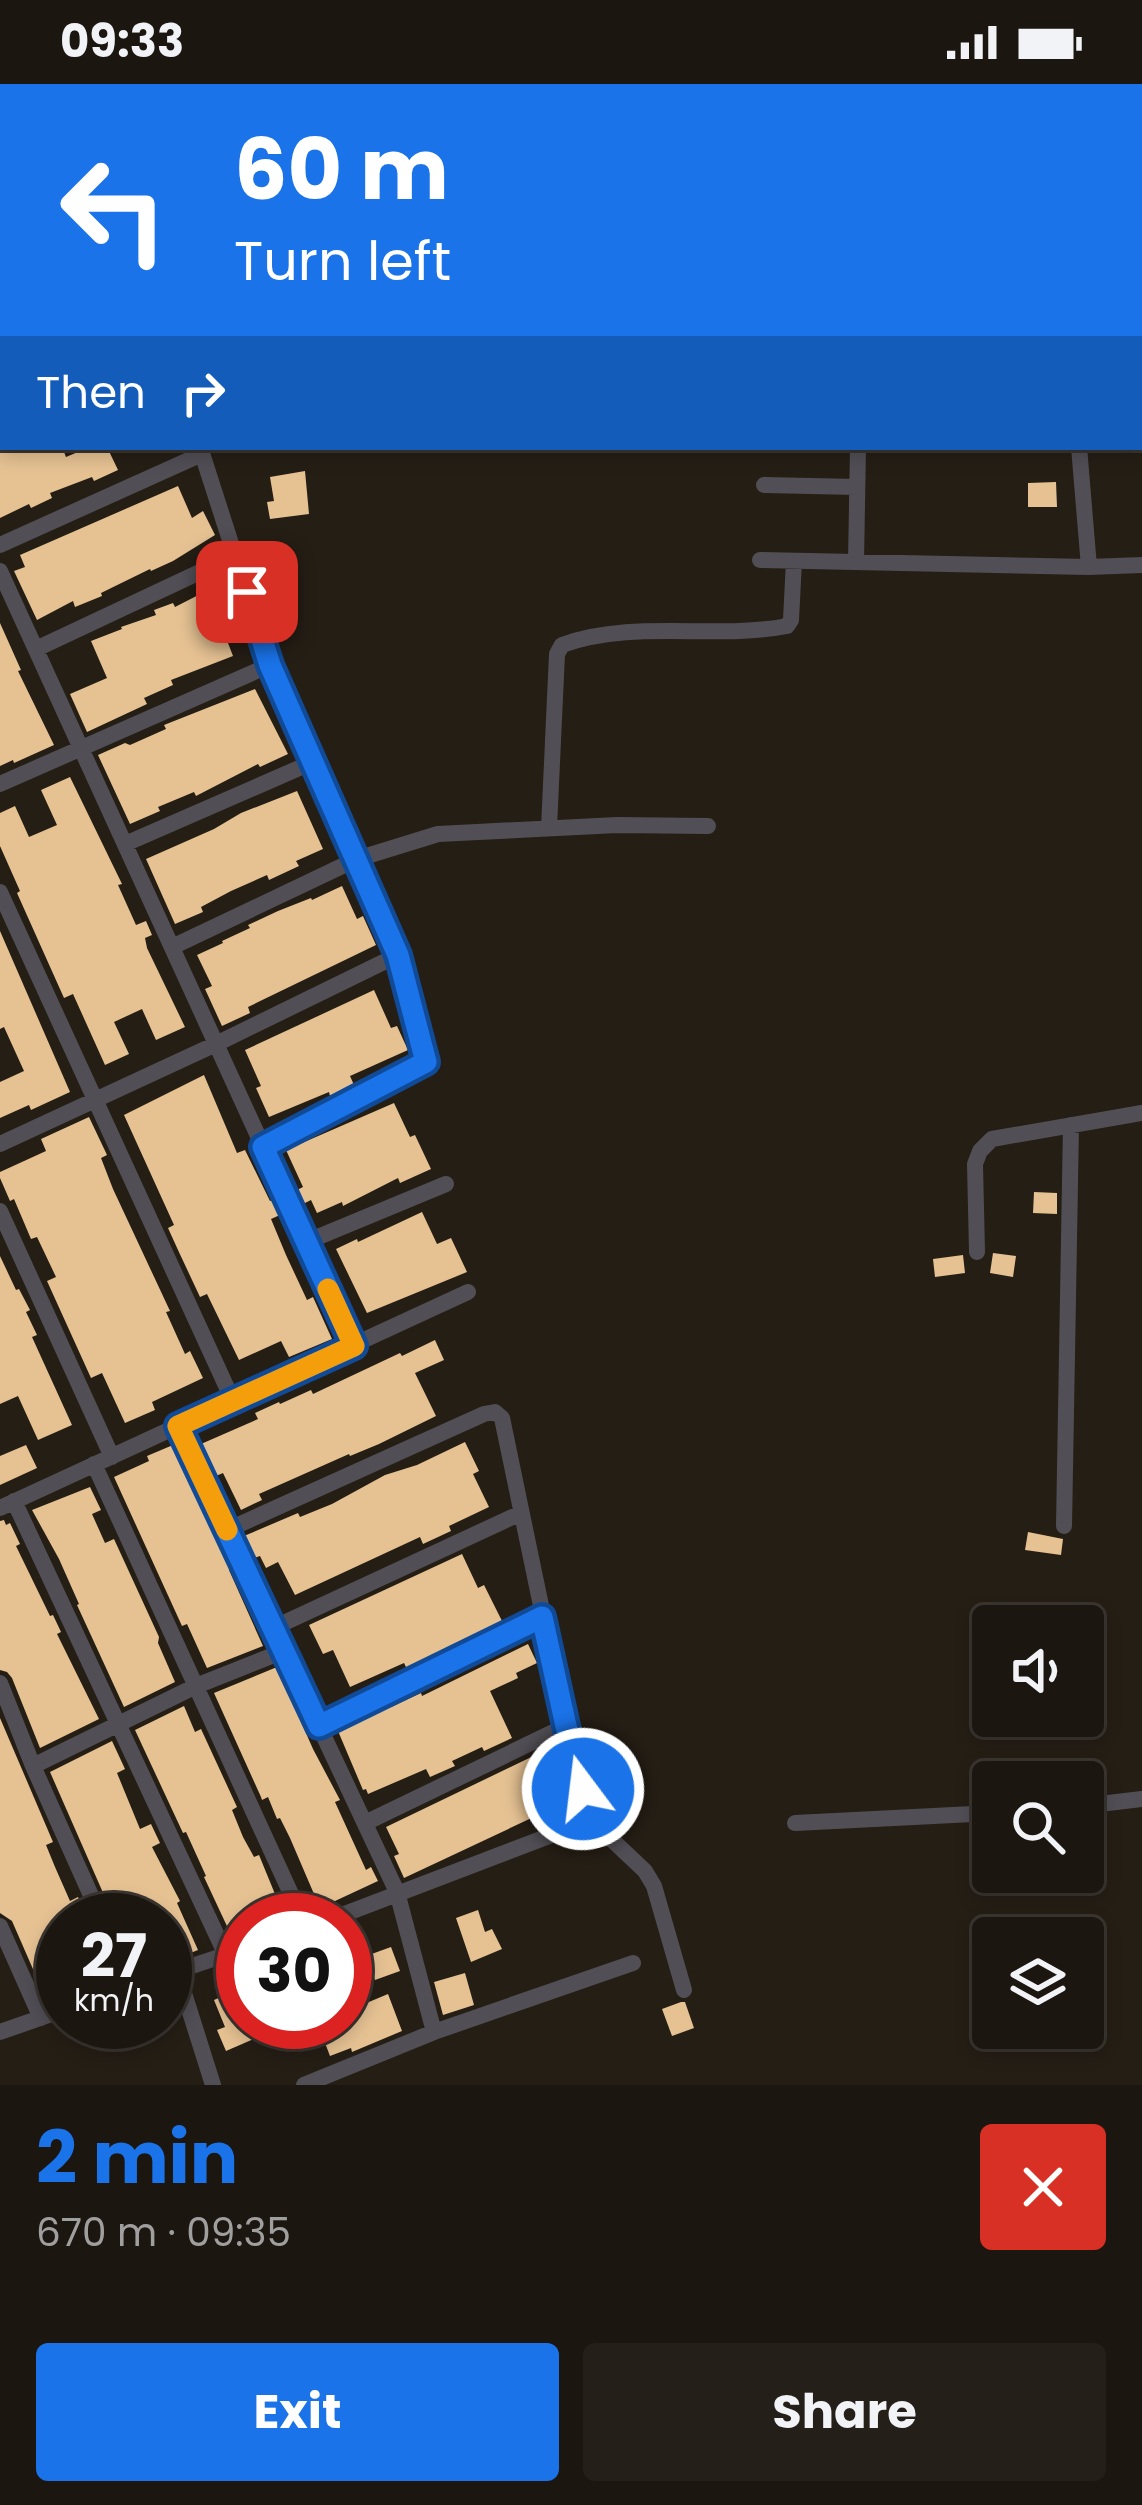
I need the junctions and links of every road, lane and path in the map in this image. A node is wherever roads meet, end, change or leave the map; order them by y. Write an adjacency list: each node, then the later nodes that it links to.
1 (201, 450): 6 (street); 7 (street)
2 (858, 450): 5 (street)
3 (1079, 450): 12 (street)
4 (764, 485): 5 (street)
5 (857, 487): 10 (street)
6 (0, 544)
7 (236, 555): 14 (street); 15 (street)
8 (760, 560): 9 (street)
9 (794, 561): 10 (street); 20 (street)
10 (856, 562): 12 (street)
11 (1142, 566): 12 (street)
12 (1089, 567)
13 (0, 571): 14 (street)
14 (36, 649): 16 (street)
15 (270, 665): 16 (street); 17 (street)
16 (82, 749): 18 (street); 21 (street)
17 (313, 762): 21 (street); 22 (street)
18 (0, 784)
19 (708, 826): 20 (street)
20 (549, 828): 22 (street)
21 (125, 844): 24 (street)
22 (357, 860): 24 (street); 25 (street)
23 (0, 892): 27 (street)
24 (172, 947): 26 (street)
25 (398, 955): 26 (street); 31 (street)
26 (216, 1044): 27 (street); 31 (street)
27 (95, 1099): 30 (street); 38 (street)
28 (1142, 1113): 29 (street)
29 (1071, 1125): 35 (street); 43 (street)
30 (0, 1144)
31 (263, 1147): 34 (street)
32 (446, 1184): 34 (street)
33 (0, 1211): 40 (street)
34 (307, 1242): 37 (street)
35 (977, 1252)
36 (468, 1292): 37 (street)
37 (354, 1346): 38 (street)
38 (233, 1401): 39 (street)
39 (178, 1426): 40 (street); 44 (street)
40 (103, 1461): 41 (street); 49 (street)
41 (7, 1504): 50 (street)
42 (520, 1513): 44 (street); 45 (street); 46 (street)
43 (1064, 1526)
44 (227, 1530): 46 (street)
45 (542, 1617): 51 (street); 52 (street)
46 (273, 1628): 47 (street)
47 (284, 1651): 49 (street); 51 (street)
48 (0, 1683): 53 (street)
49 (196, 1686): 50 (street); 62 (street)
50 (118, 1724): 53 (street); 64 (street)
51 (319, 1726): 58 (street)
52 (566, 1726): 57 (street); 58 (street)
53 (33, 1766): 61 (street)
54 (1142, 1799): 55 (street)
55 (1104, 1804)
56 (972, 1814): 59 (street)
57 (591, 1820): 60 (street); 67 (street)
58 (365, 1823): 60 (street)
59 (795, 1823)
60 (397, 1892): 63 (street); 72 (street)
61 (90, 1893)
62 (292, 1893)
63 (372, 1902)
64 (216, 1917)
65 (0, 1926): 68 (street)
66 (633, 1964): 72 (street)
67 (684, 1990)
68 (36, 2009)
69 (36, 2019): 71 (street)
70 (192, 2029): 73 (street)
71 (0, 2032)
72 (434, 2032): 74 (street)
73 (213, 2085)
74 (304, 2085)

